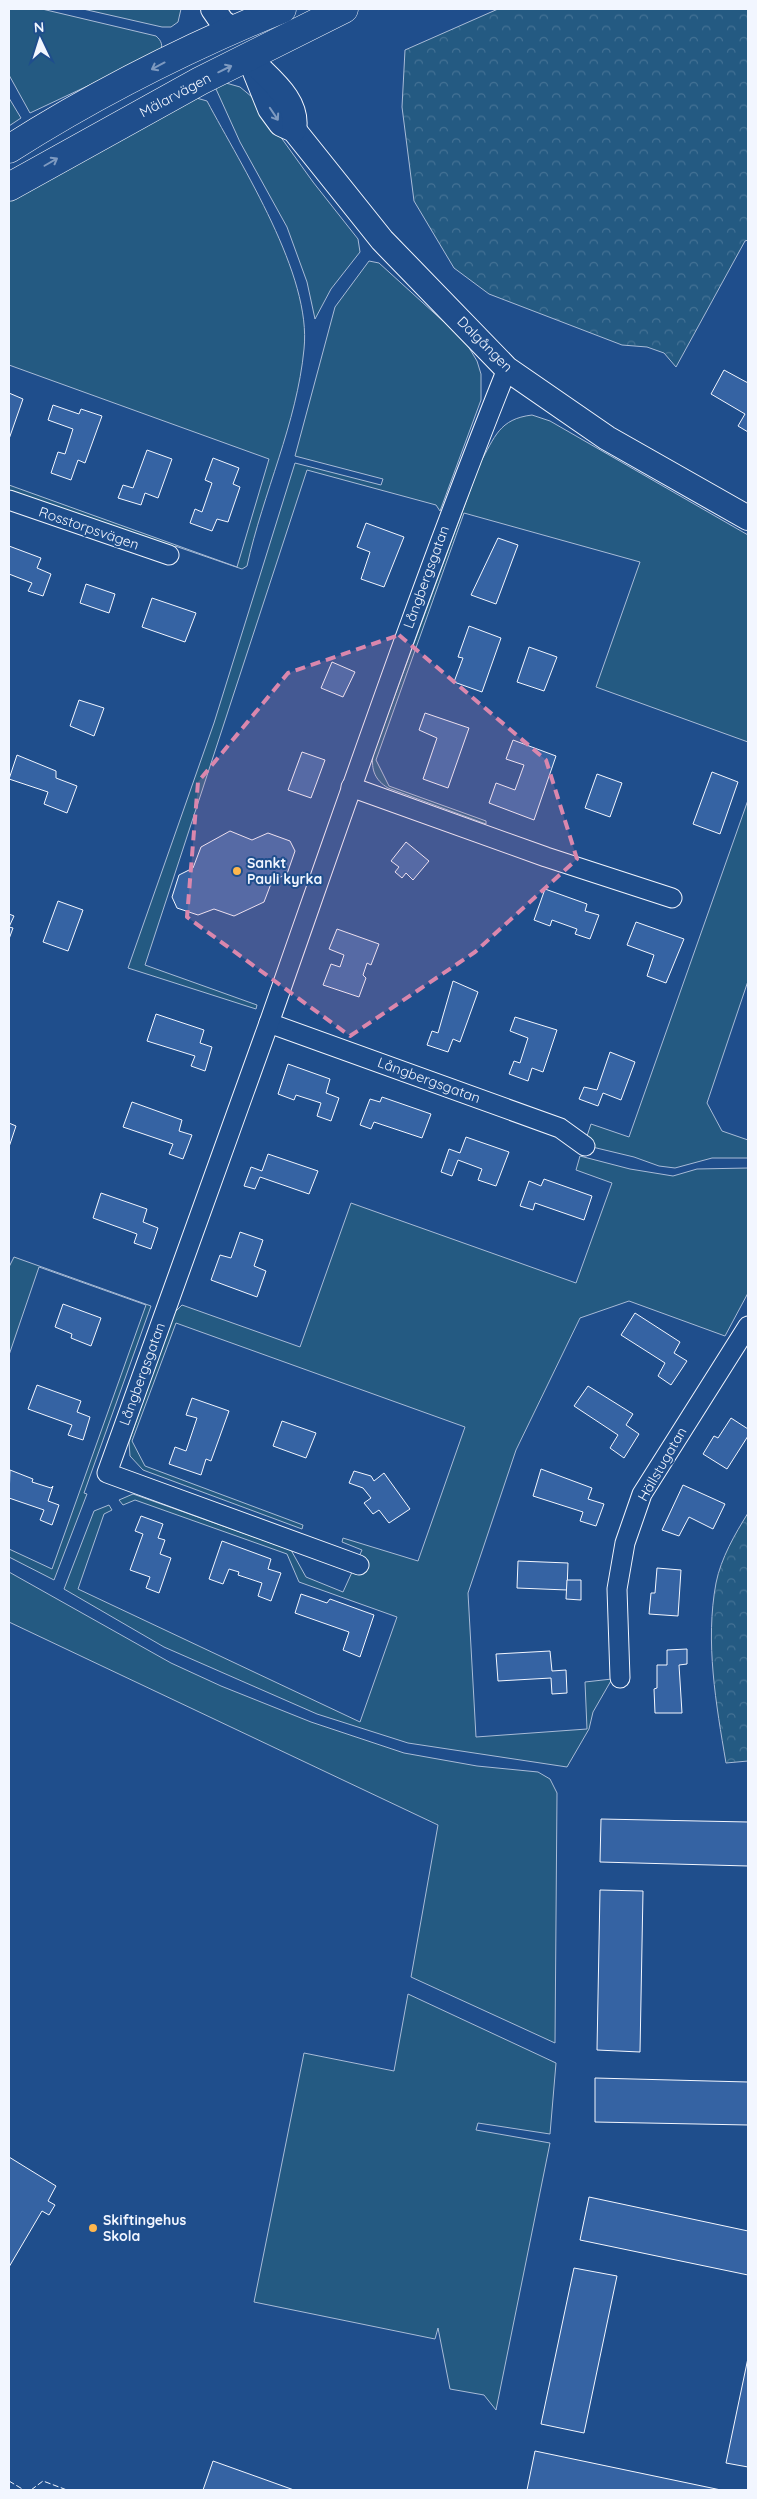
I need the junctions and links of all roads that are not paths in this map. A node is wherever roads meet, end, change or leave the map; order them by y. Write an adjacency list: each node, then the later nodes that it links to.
1 (213, 9): 4 (street)
2 (282, 9): 4 (main road)
3 (344, 9): 5 (main road, Mälarvägen)
4 (231, 19): 5 (main road); 6 (main road, one-way to 6)
5 (249, 57): 7 (main road, Mälarvägen, one-way to 5); 8 (street, Dalgången)
6 (9, 149)
7 (9, 187)
8 (507, 369): 10 (street, Dalgången); 12 (street, Långbergsgatan)
9 (9, 500): 11 (street, Rosstorpsvägen)
10 (747, 514)
11 (169, 555)
12 (351, 786): 13 (street); 14 (street, Långbergsgatan)
13 (672, 898)
14 (269, 1023): 15 (street, Långbergsgatan); 17 (street, Långbergsgatan)
15 (585, 1146)
16 (748, 1326): 18 (street, Hällstugatan)
17 (359, 1565)
18 (620, 1678)

